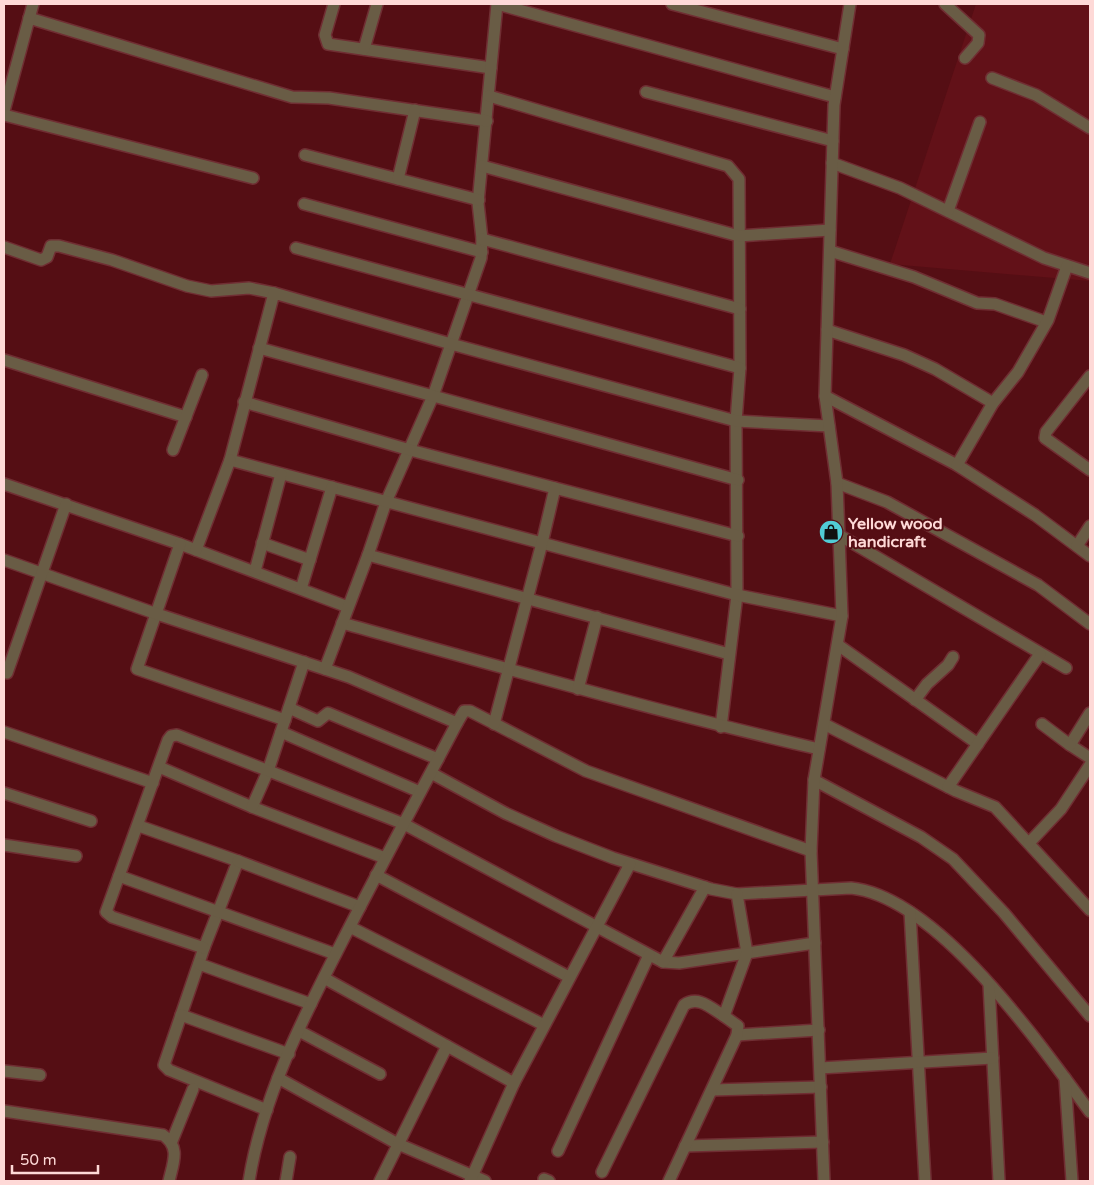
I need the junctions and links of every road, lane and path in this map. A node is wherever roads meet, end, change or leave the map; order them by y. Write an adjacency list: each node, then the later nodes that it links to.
1 (33, 4): 8 (street)
2 (334, 4): 9 (street)
3 (377, 4): 9 (street)
4 (497, 4): 12 (street); 16 (street)
5 (672, 4): 10 (street)
6 (850, 4): 10 (street)
7 (945, 4): 11 (street)
8 (29, 18): 17 (street); 18 (street)
9 (364, 49): 12 (street)
10 (843, 49): 16 (street)
11 (965, 58)
12 (491, 68): 15 (street)
13 (992, 78): 21 (street)
14 (646, 92): 22 (street)
15 (489, 96): 19 (street); 32 (street)
16 (836, 97): 22 (street)
17 (415, 110): 19 (street); 27 (street)
18 (4, 113): 26 (street)
19 (487, 121): 25 (street)
20 (980, 122): 30 (street)
21 (1090, 128)
22 (833, 141): 24 (street)
23 (305, 155): 27 (street)
24 (832, 163): 30 (street); 31 (street)
25 (482, 166): 28 (street); 32 (street)
26 (253, 178)
27 (398, 179): 28 (street)
28 (478, 200): 33 (street)
29 (304, 204): 37 (street)
30 (948, 212): 38 (street)
31 (830, 230): 32 (street); 36 (street)
32 (739, 236): 42 (street)
33 (482, 239): 37 (street); 42 (street)
34 (4, 248): 40 (street)
35 (296, 248): 41 (street)
36 (830, 251): 43 (street); 44 (street)
37 (482, 252): 41 (street)
38 (1067, 266): 39 (street); 43 (street)
39 (1090, 273)
40 (274, 293): 45 (street); 46 (street)
41 (468, 294): 45 (street); 48 (street)
42 (740, 309): 48 (street)
43 (1046, 322): 54 (street)
44 (827, 330): 52 (street); 54 (street)
45 (451, 344): 51 (street); 56 (street)
46 (259, 348): 51 (street); 53 (street)
47 (4, 360): 55 (street)
48 (740, 368): 56 (street)
49 (202, 376): 55 (street)
50 (1090, 376): 62 (street)
51 (434, 396): 59 (street); 64 (street)
52 (825, 396): 57 (street); 61 (street)
53 (244, 402): 59 (street); 60 (street)
54 (993, 403): 61 (street)
55 (186, 417): 58 (street)
56 (736, 421): 57 (street); 64 (street)
57 (829, 426): 65 (street)
58 (173, 450)
59 (410, 450): 68 (street); 69 (street)
60 (230, 460): 63 (street); 78 (street)
61 (957, 465): 77 (street)
62 (1090, 470)
63 (281, 474): 67 (street); 74 (street)
64 (738, 480): 73 (street)
65 (836, 483): 72 (street); 93 (street)
66 (4, 484): 70 (street)
67 (332, 488): 69 (street); 82 (street)
68 (555, 488): 73 (street); 75 (street)
69 (386, 502): 75 (street); 79 (street)
70 (66, 504): 76 (street); 84 (street)
71 (1090, 526): 77 (street)
72 (838, 535): 90 (street); 96 (street)
73 (738, 536): 86 (street)
74 (262, 543): 82 (street); 83 (street)
75 (542, 543): 86 (street); 87 (street)
76 (180, 544): 78 (street); 89 (street)
77 (1077, 546): 80 (street)
78 (196, 550): 83 (street)
79 (368, 555): 87 (street); 88 (street)
80 (1090, 556)
81 (4, 560): 84 (street)
82 (310, 560): 85 (street)
83 (255, 571): 85 (street)
84 (42, 573): 89 (street); 102 (street)
85 (301, 589): 88 (street)
86 (738, 595): 90 (street); 95 (street)
87 (528, 598): 91 (street); 101 (street)
88 (348, 608): 92 (street)
89 (157, 614): 98 (street); 107 (street)
90 (842, 616): 94 (street)
91 (597, 618): 95 (street); 103 (street)
92 (342, 623): 100 (street); 101 (street)
93 (1090, 624)
94 (838, 646): 104 (street); 110 (street)
95 (729, 654): 112 (street)
96 (1040, 654): 99 (street); 115 (street)
97 (953, 657): 104 (street)
98 (304, 662): 100 (street); 105 (street)
99 (1066, 668)
100 (325, 669): 108 (street)
101 (507, 669): 103 (street); 109 (street)
102 (7, 673)
103 (578, 689): 112 (street)
104 (915, 700): 115 (street)
105 (289, 708): 107 (street); 119 (street)
106 (1090, 713): 116 (street)
107 (285, 720): 114 (street)
108 (457, 724): 109 (street); 119 (street)
109 (494, 724): 135 (street)
110 (824, 724): 117 (street); 126 (street)
111 (1042, 724): 116 (street)
112 (721, 727): 117 (street)
113 (4, 732): 125 (street)
114 (281, 732): 122 (street); 127 (street)
115 (978, 744): 126 (street)
116 (1070, 745): 118 (street)
117 (819, 750): 124 (street)
118 (1090, 758)
119 (438, 759): 123 (street)
120 (1090, 765): 133 (street)
121 (158, 767): 122 (street); 125 (street); 129 (street)
122 (268, 771): 129 (street); 131 (street)
123 (430, 773): 127 (street); 139 (street)
124 (814, 780): 135 (street); 164 (street)
125 (153, 783): 132 (street)
126 (948, 787): 133 (street)
127 (420, 792): 131 (street)
128 (4, 793): 130 (street)
129 (252, 807): 137 (street)
130 (91, 821)
131 (404, 824): 137 (street); 150 (street)
132 (138, 826): 138 (street); 141 (street)
133 (1029, 843): 146 (street)
134 (4, 845): 136 (street)
135 (811, 851): 143 (street)
136 (76, 856)
137 (385, 858): 140 (street)
138 (238, 861): 145 (street); 147 (street)
139 (630, 864): 142 (street); 150 (street)
140 (376, 875): 145 (street); 158 (street)
141 (119, 876): 147 (street); 152 (street)
142 (705, 887): 144 (street); 156 (street)
143 (813, 888): 144 (street); 148 (street); 151 (street)
144 (737, 894): 153 (street)
145 (360, 906): 149 (street)
146 (1090, 910)
147 (219, 911): 152 (street); 154 (street)
148 (910, 912): 160 (street); 172 (street)
149 (350, 927): 154 (street); 165 (street)
150 (595, 928): 155 (street); 158 (street)
151 (815, 943): 153 (street); 166 (street)
152 (204, 948): 157 (street)
153 (747, 953): 156 (street); 163 (street)
154 (335, 954): 159 (street)
155 (649, 955): 156 (street); 190 (street)
156 (663, 962)
157 (198, 964): 161 (street); 162 (street)
158 (569, 977): 165 (street)
159 (324, 978): 161 (street); 169 (street)
160 (989, 984): 171 (street); 178 (street)
161 (312, 1004): 167 (street)
162 (181, 1015): 170 (street); 183 (street)
163 (724, 1016): 168 (street); 192 (street)
164 (1090, 1016)
165 (544, 1025): 179 (street)
166 (819, 1030): 168 (street); 173 (street)
167 (299, 1031): 170 (street); 175 (street)
168 (737, 1035): 182 (street)
169 (448, 1046): 179 (street); 188 (street)
170 (289, 1054): 177 (street)
171 (993, 1058): 172 (street); 202 (street)
172 (919, 1062): 173 (street); 201 (street)
173 (820, 1068): 180 (street)
174 (4, 1071): 176 (street)
175 (380, 1074)
176 (40, 1075)
177 (278, 1078): 183 (street); 188 (street)
178 (1065, 1078): 185 (street); 203 (street)
179 (514, 1083): 193 (street)
180 (821, 1086): 182 (street); 187 (street)
181 (193, 1089): 186 (street)
182 (712, 1090): 189 (street)
183 (267, 1110): 195 (street)
184 (4, 1111): 186 (street)
185 (1090, 1112)
186 (172, 1141): 194 (street)
187 (823, 1142): 189 (street); 200 (street)
188 (398, 1144): 193 (street); 197 (street)
189 (685, 1146): 199 (street)
190 (558, 1151)
191 (290, 1157): 196 (street)
192 (602, 1172)
193 (471, 1178): 198 (street)
194 (169, 1181)
195 (249, 1181)
196 (286, 1181)
197 (380, 1181)
198 (485, 1181)
199 (669, 1181)
200 (824, 1181)
201 (925, 1181)
202 (999, 1181)
203 (1072, 1181)

